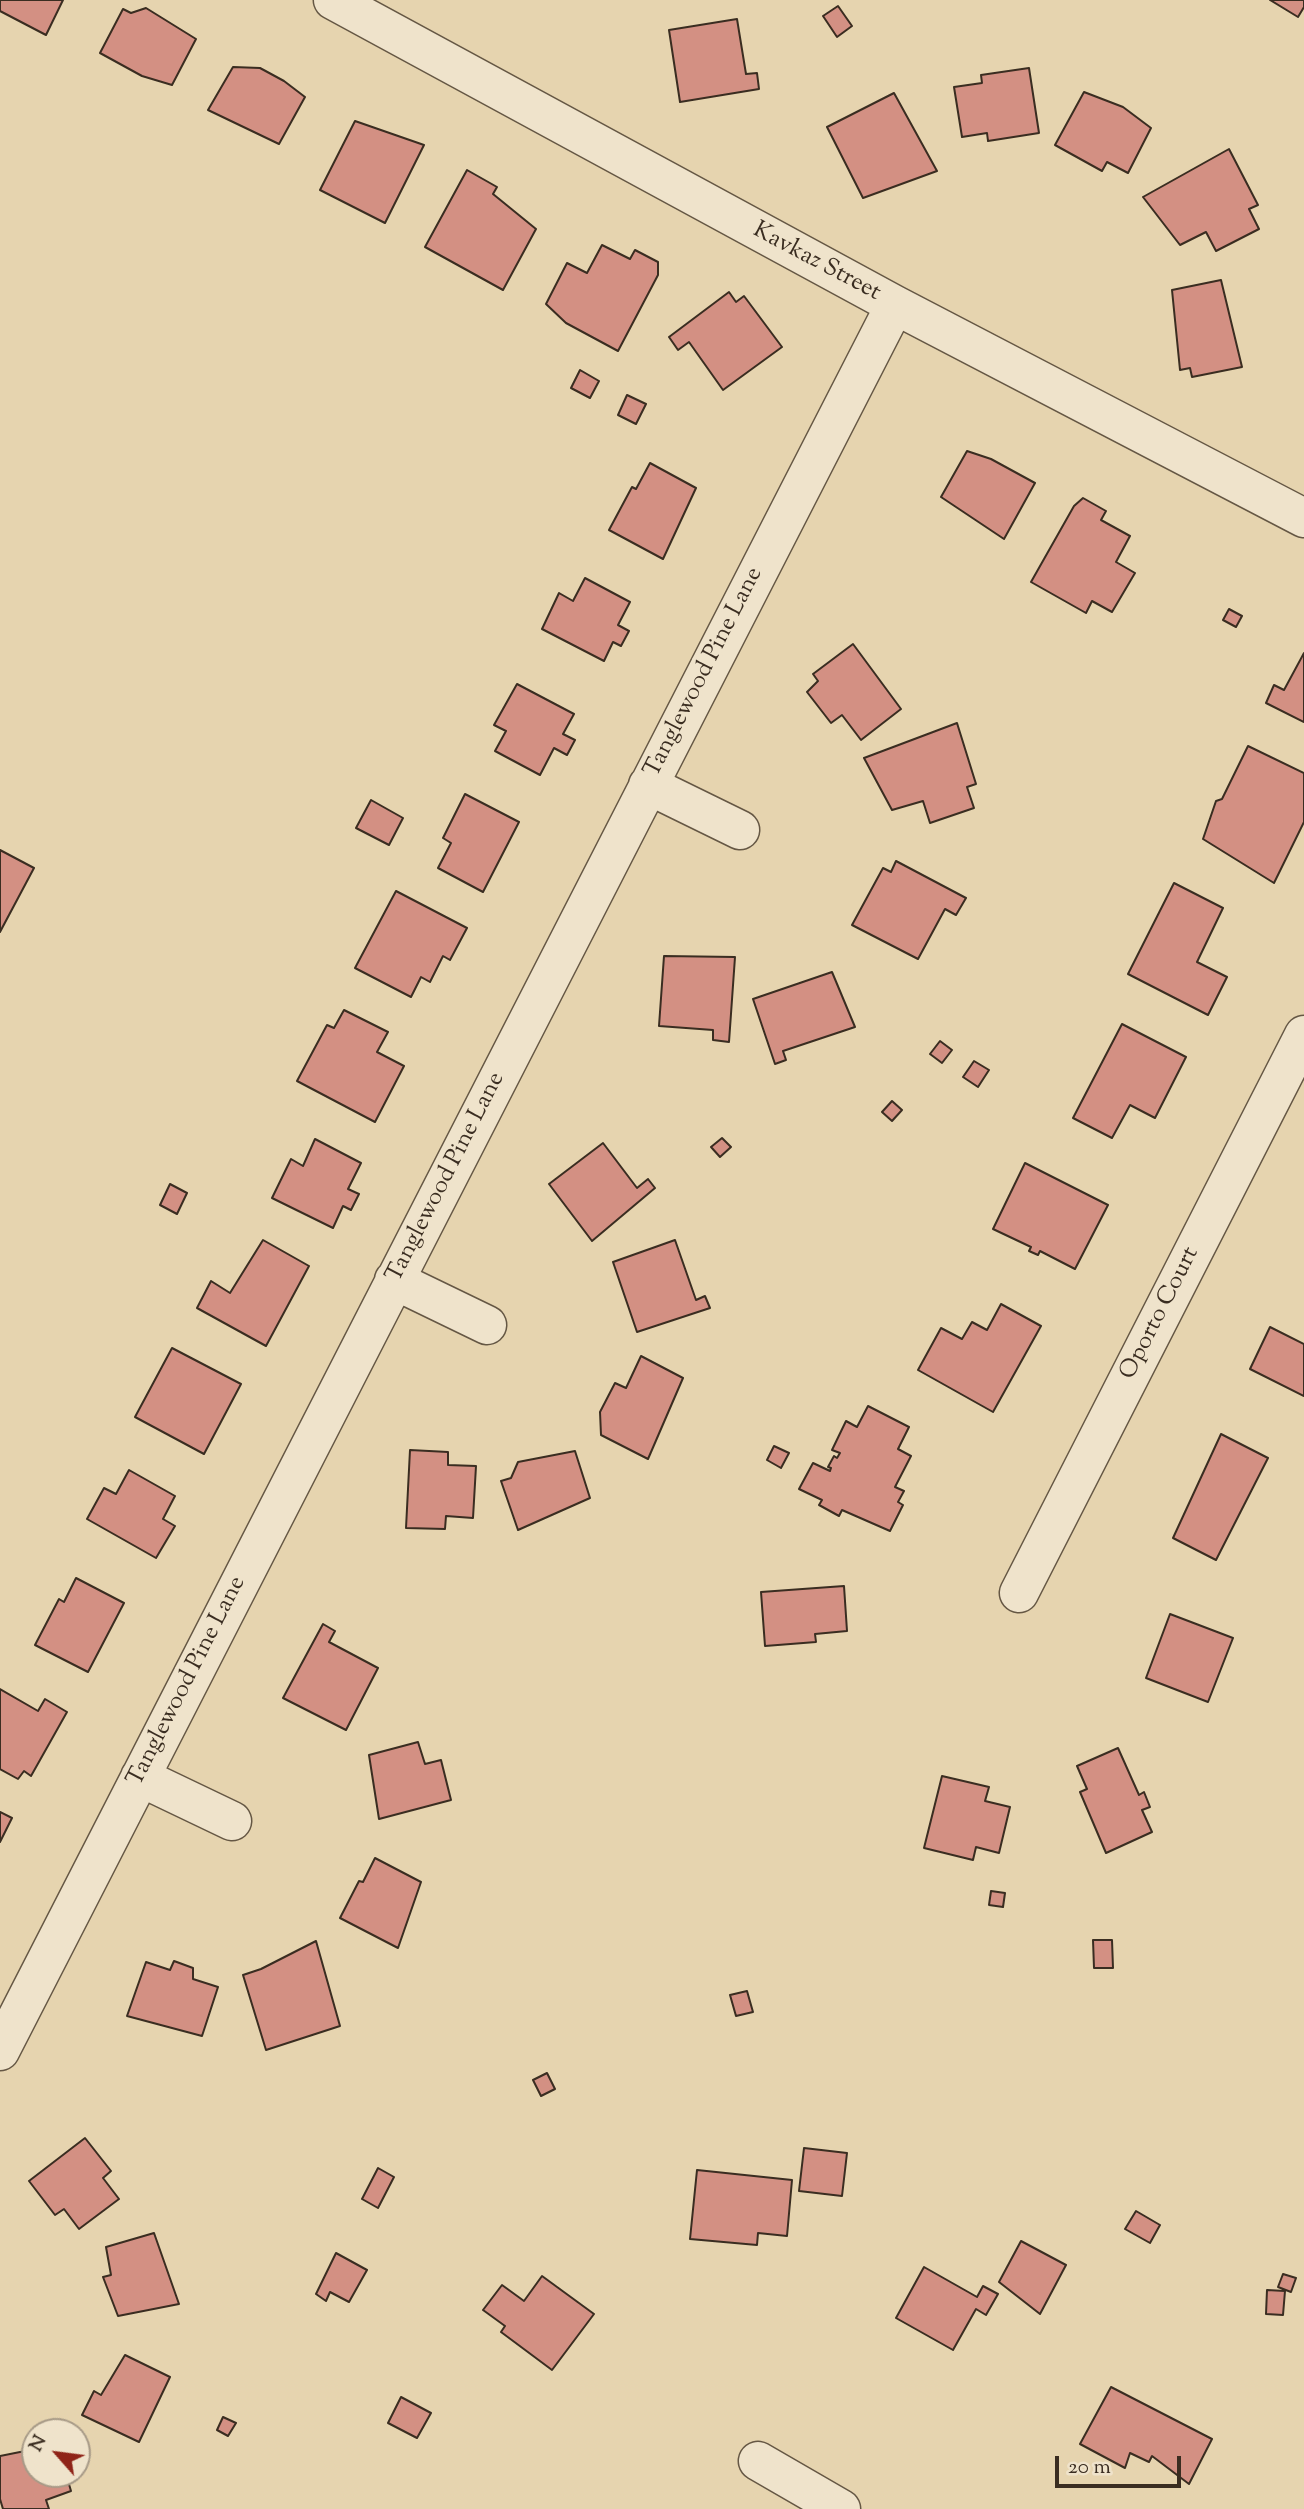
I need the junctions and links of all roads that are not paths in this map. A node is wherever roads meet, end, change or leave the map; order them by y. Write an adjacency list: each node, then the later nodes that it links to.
1 (333, 0): 2 (street, Kavkaz Street)
2 (895, 305): 3 (street, Kavkaz Street); 4 (street, Tanglewood Pine Lane)
3 (1304, 518)
4 (648, 785): 5 (street); 7 (street, Tanglewood Pine Lane)
5 (740, 830)
6 (1304, 1035): 9 (street, Oporto Court)
7 (394, 1280): 8 (street); 10 (street, Tanglewood Pine Lane)
8 (486, 1325)
9 (1019, 1592)
10 (140, 1777): 11 (street); 12 (street, Tanglewood Pine Lane)
11 (232, 1821)
12 (0, 2051)
13 (758, 2461): 14 (street)
14 (841, 2509)

